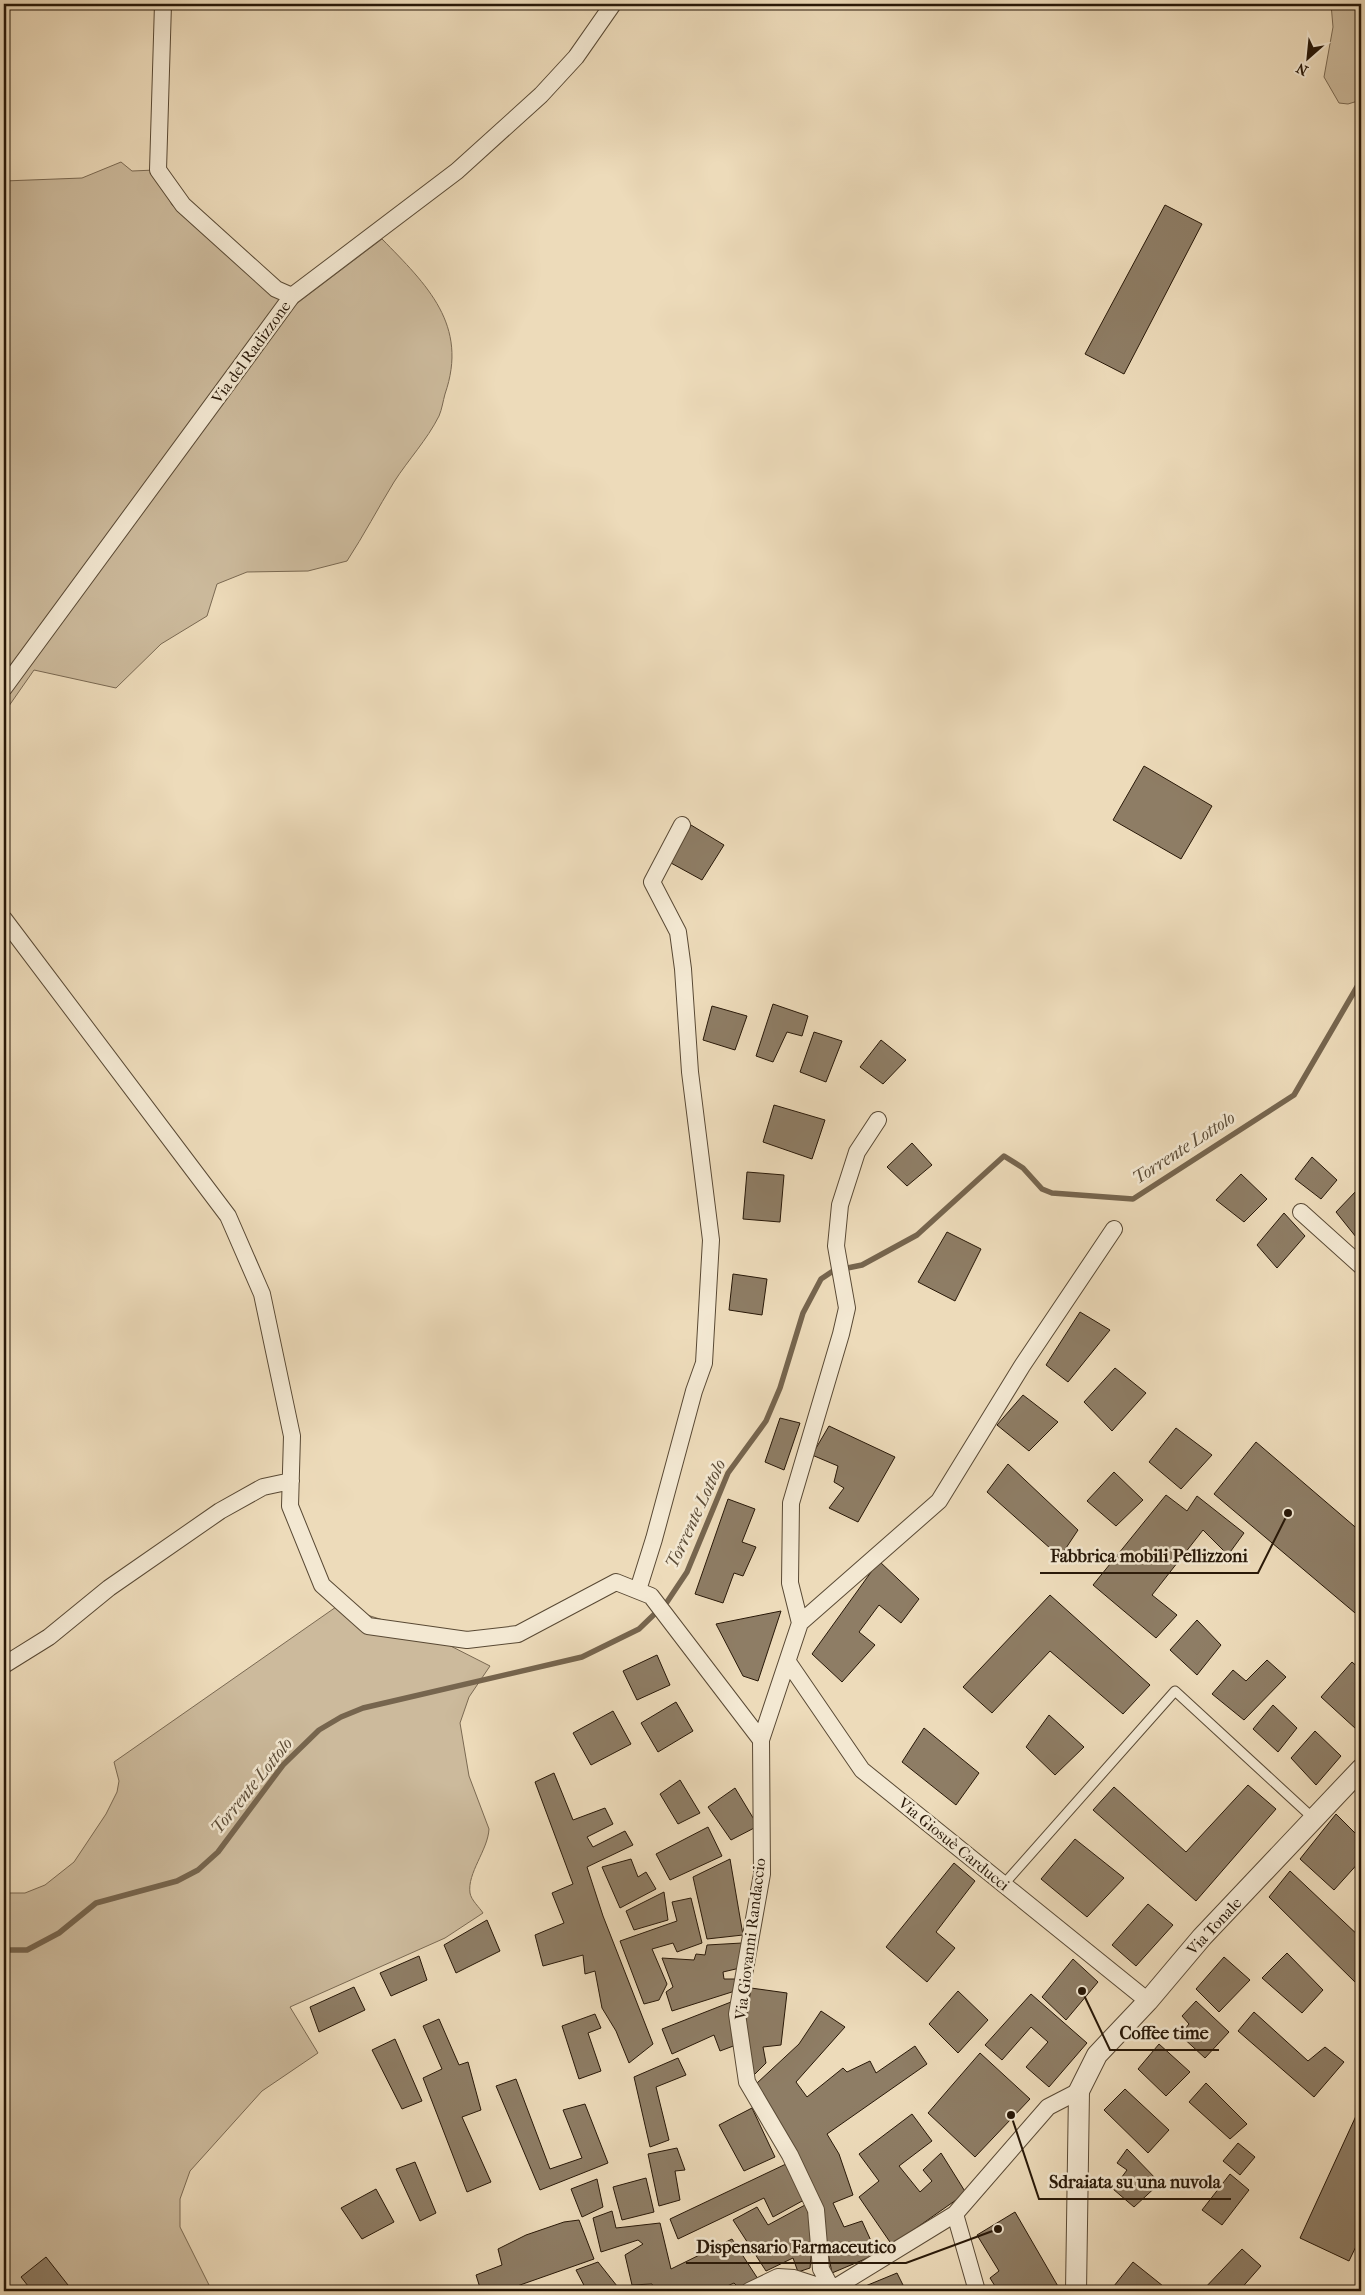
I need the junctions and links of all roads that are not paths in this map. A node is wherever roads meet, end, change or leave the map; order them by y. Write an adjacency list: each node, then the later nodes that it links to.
1 (163, 4): 3 (street)
2 (613, 4): 3 (street, Via del Radizzone)
3 (292, 296): 4 (street, Via del Radizzone)
4 (4, 688)
5 (682, 825): 12 (street)
6 (4, 919): 11 (street)
7 (878, 1120): 13 (street)
8 (1301, 1212): 10 (street)
9 (1114, 1229): 13 (street)
10 (1361, 1266)
11 (291, 1481): 12 (street); 15 (street)
12 (644, 1593): 16 (street)
13 (800, 1623): 14 (street, Via Giovanni Randaccio)
14 (788, 1662): 16 (street, Via Giovanni Randaccio); 19 (street, Via Giosuè Carducci)
15 (4, 1665)
16 (761, 1740): 23 (street, Via Giovanni Randaccio)
17 (1361, 1769): 18 (street, Via Tonale)
18 (1314, 1819): 19 (lane); 20 (street, Via Tonale)
19 (1004, 1884): 20 (street, Via Giosuè Carducci)
20 (1148, 2001): 21 (street, Via Tonale)
21 (1079, 2092): 22 (street); 26 (street)
22 (955, 2214): 23 (street); 25 (street)
23 (832, 2290): 24 (street)
24 (749, 2291)
25 (977, 2291)
26 (1076, 2291)

